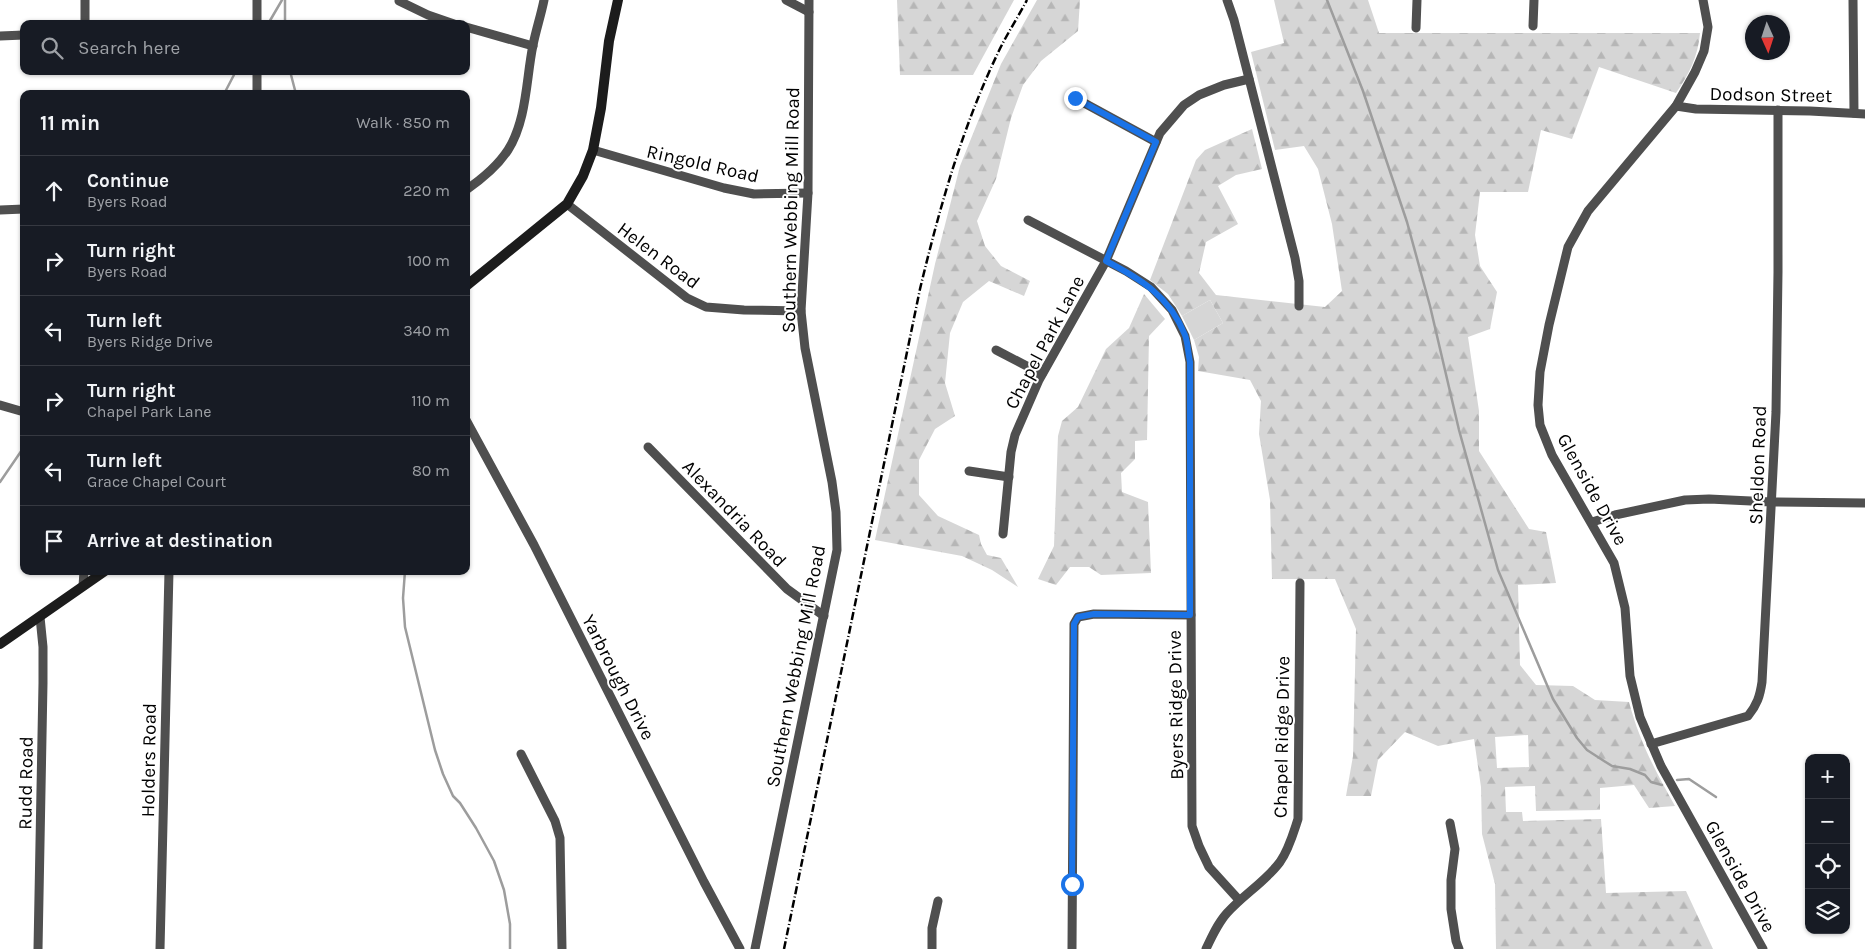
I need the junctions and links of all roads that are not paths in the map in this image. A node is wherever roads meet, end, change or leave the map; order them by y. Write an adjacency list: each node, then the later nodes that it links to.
1 (85, 0): 14 (street)
2 (257, 0): 15 (street)
3 (544, 0): 22 (street)
4 (618, 0): 32 (main road)
5 (786, 0): 13 (street)
6 (809, 0): 13 (street, Southern Webbing Mill Road)
7 (1227, 0): 24 (street)
8 (1417, 0): 19 (street)
9 (1534, 0): 17 (street)
10 (1703, 0): 27 (street, Glenside Drive)
11 (1853, 0): 29 (street)
12 (399, 1): 16 (street)
13 (809, 12): 34 (street, Southern Webbing Mill Road)
14 (86, 20)
15 (257, 20)
16 (442, 20)
17 (1533, 26)
18 (470, 28): 22 (street)
19 (1416, 28)
20 (20, 35): 21 (street)
21 (0, 36)
22 (533, 46): 33 (street)
23 (257, 75): 25 (street)
24 (1249, 79): 31 (street, Chapel Park Lane); 41 (street)
25 (257, 90)
26 (1075, 98): 31 (street)
27 (1676, 106): 28 (street, Dodson Street); 53 (street, Glenside Drive)
28 (1778, 110): 29 (street, Dodson Street); 51 (street, Sheldon Road)
29 (1854, 113): 30 (street, Dodson Street)
30 (1865, 114)
31 (1156, 142): 39 (street, Chapel Park Lane)
32 (593, 150): 34 (street, Ringold Road); 35 (main road)
33 (470, 187)
34 (808, 192): 42 (street, Southern Webbing Mill Road)
35 (567, 204): 40 (main road); 42 (street, Helen Road)
36 (20, 209): 37 (street)
37 (0, 210)
38 (1028, 220): 39 (street, Byers Ridge Drive)
39 (1106, 261): 44 (street, Chapel Park Lane); 60 (street, Byers Ridge Drive)
40 (470, 283)
41 (1299, 306)
42 (802, 311): 61 (street, Southern Webbing Mill Road)
43 (996, 350): 44 (street)
44 (1042, 374): 50 (street, Chapel Park Lane)
45 (0, 405): 46 (street)
46 (20, 411)
47 (470, 427): 72 (street, Yarbrough Drive)
48 (648, 447): 61 (street, Alexandria Road)
49 (969, 470): 50 (street)
50 (1009, 477): 54 (street, Chapel Park Lane)
51 (1772, 502): 52 (street); 53 (street); 64 (street, Sheldon Road)
52 (1865, 503)
53 (1592, 522): 64 (street, Glenside Drive)
54 (1003, 534)
55 (84, 575): 59 (street)
56 (98, 575): 59 (main road)
57 (169, 575): 70 (street, Holders Road)
58 (1300, 583): 67 (street, Chapel Ridge Drive)
59 (83, 586): 62 (main road)
60 (1190, 615): 67 (street, Byers Ridge Drive); 75 (street)
61 (824, 616): 73 (street, Southern Webbing Mill Road)
62 (40, 617): 63 (main road); 69 (street, Rudd Road)
63 (0, 644)
64 (1651, 744): 78 (street, Glenside Drive)
65 (521, 754): 71 (street)
66 (1450, 823): 77 (street)
67 (1239, 900): 76 (street, Chapel Ridge Drive)
68 (938, 901): 74 (street)
69 (38, 949)
70 (160, 949)
71 (562, 949)
72 (740, 949)
73 (755, 949)
74 (932, 949)
75 (1072, 949)
76 (1206, 949)
77 (1459, 949)
78 (1763, 949)

